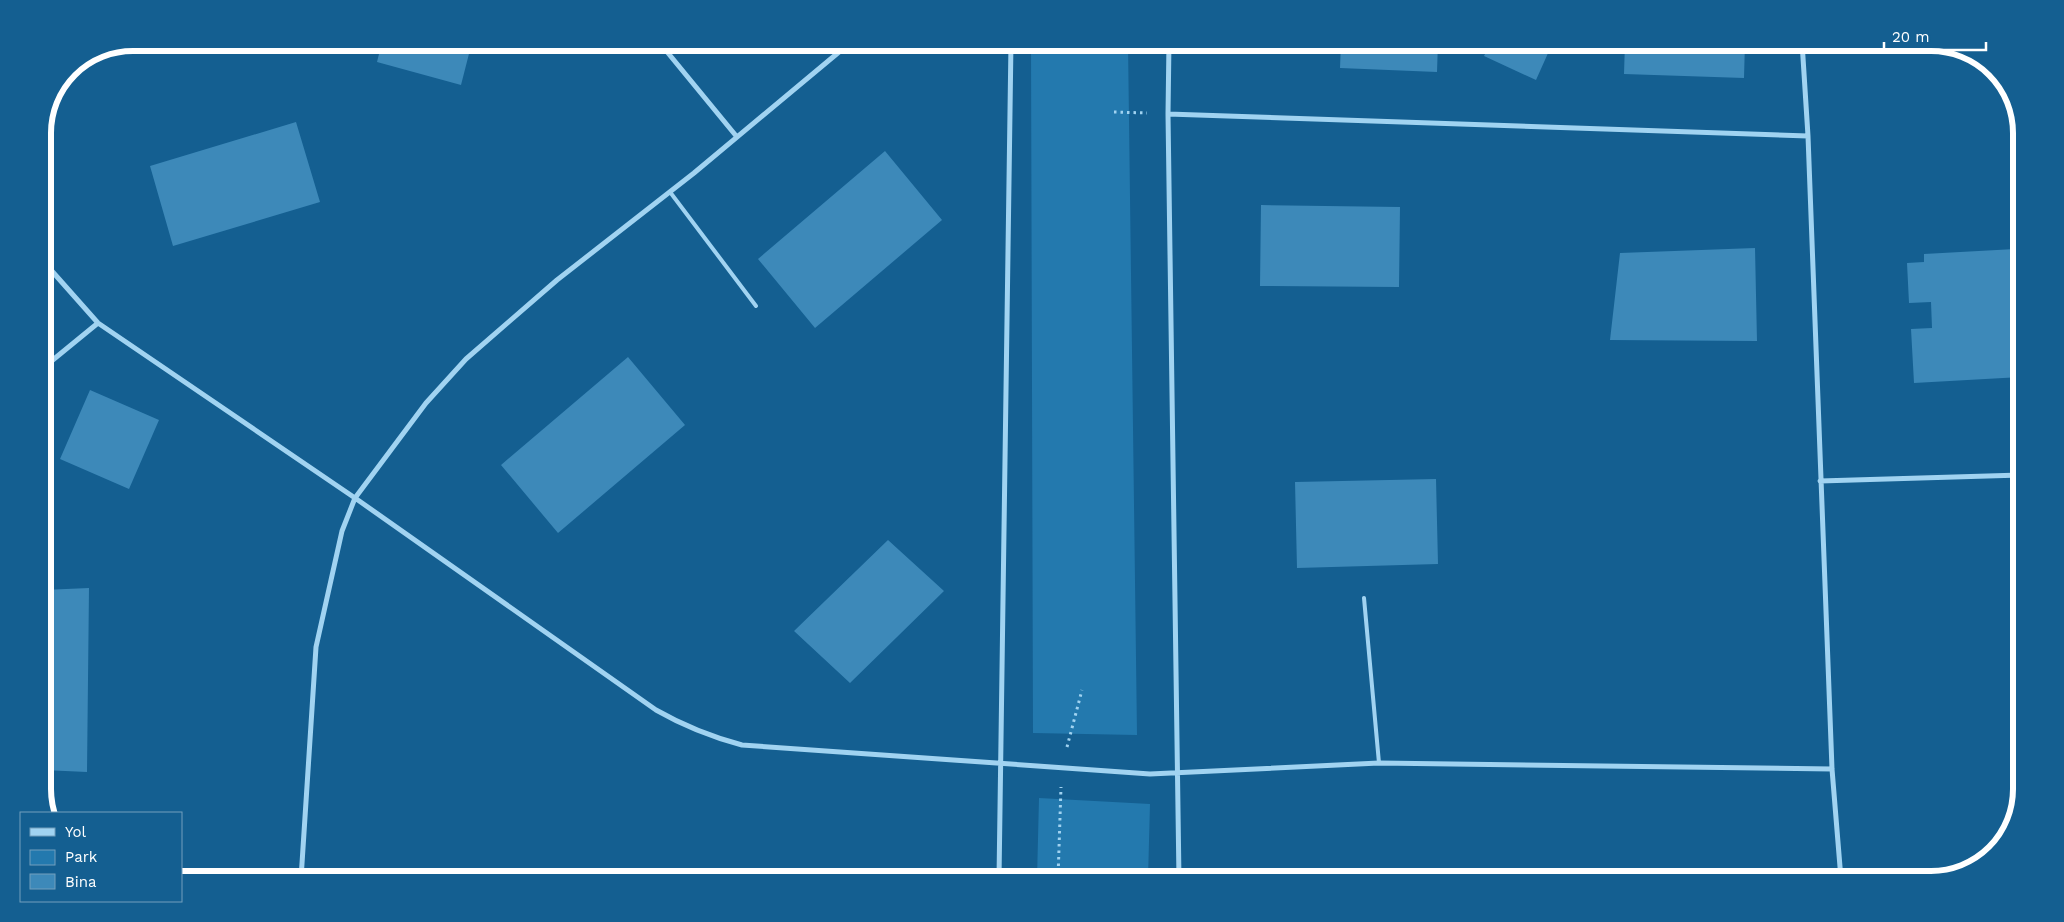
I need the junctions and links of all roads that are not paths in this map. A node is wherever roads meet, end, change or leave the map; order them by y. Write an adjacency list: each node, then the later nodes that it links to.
1 (665, 51): 8 (street)
2 (840, 51): 8 (street)
3 (1011, 51): 19 (street)
4 (1169, 51): 6 (street)
5 (1803, 51): 7 (street)
6 (1168, 114): 7 (street); 21 (street)
7 (1808, 136): 15 (street)
8 (737, 137): 9 (street)
9 (670, 192): 11 (lane); 16 (street)
10 (51, 270): 12 (street)
11 (756, 306)
12 (98, 323): 13 (street); 16 (street)
13 (51, 361)
14 (2013, 475): 15 (street)
15 (1820, 481): 20 (street)
16 (355, 498): 19 (street); 22 (street)
17 (1364, 598): 18 (lane)
18 (1378, 763): 20 (street); 21 (street)
19 (1001, 765): 21 (street); 23 (street)
20 (1832, 769): 25 (street)
21 (1179, 773): 24 (street)
22 (302, 871)
23 (999, 871)
24 (1179, 871)
25 (1840, 871)

